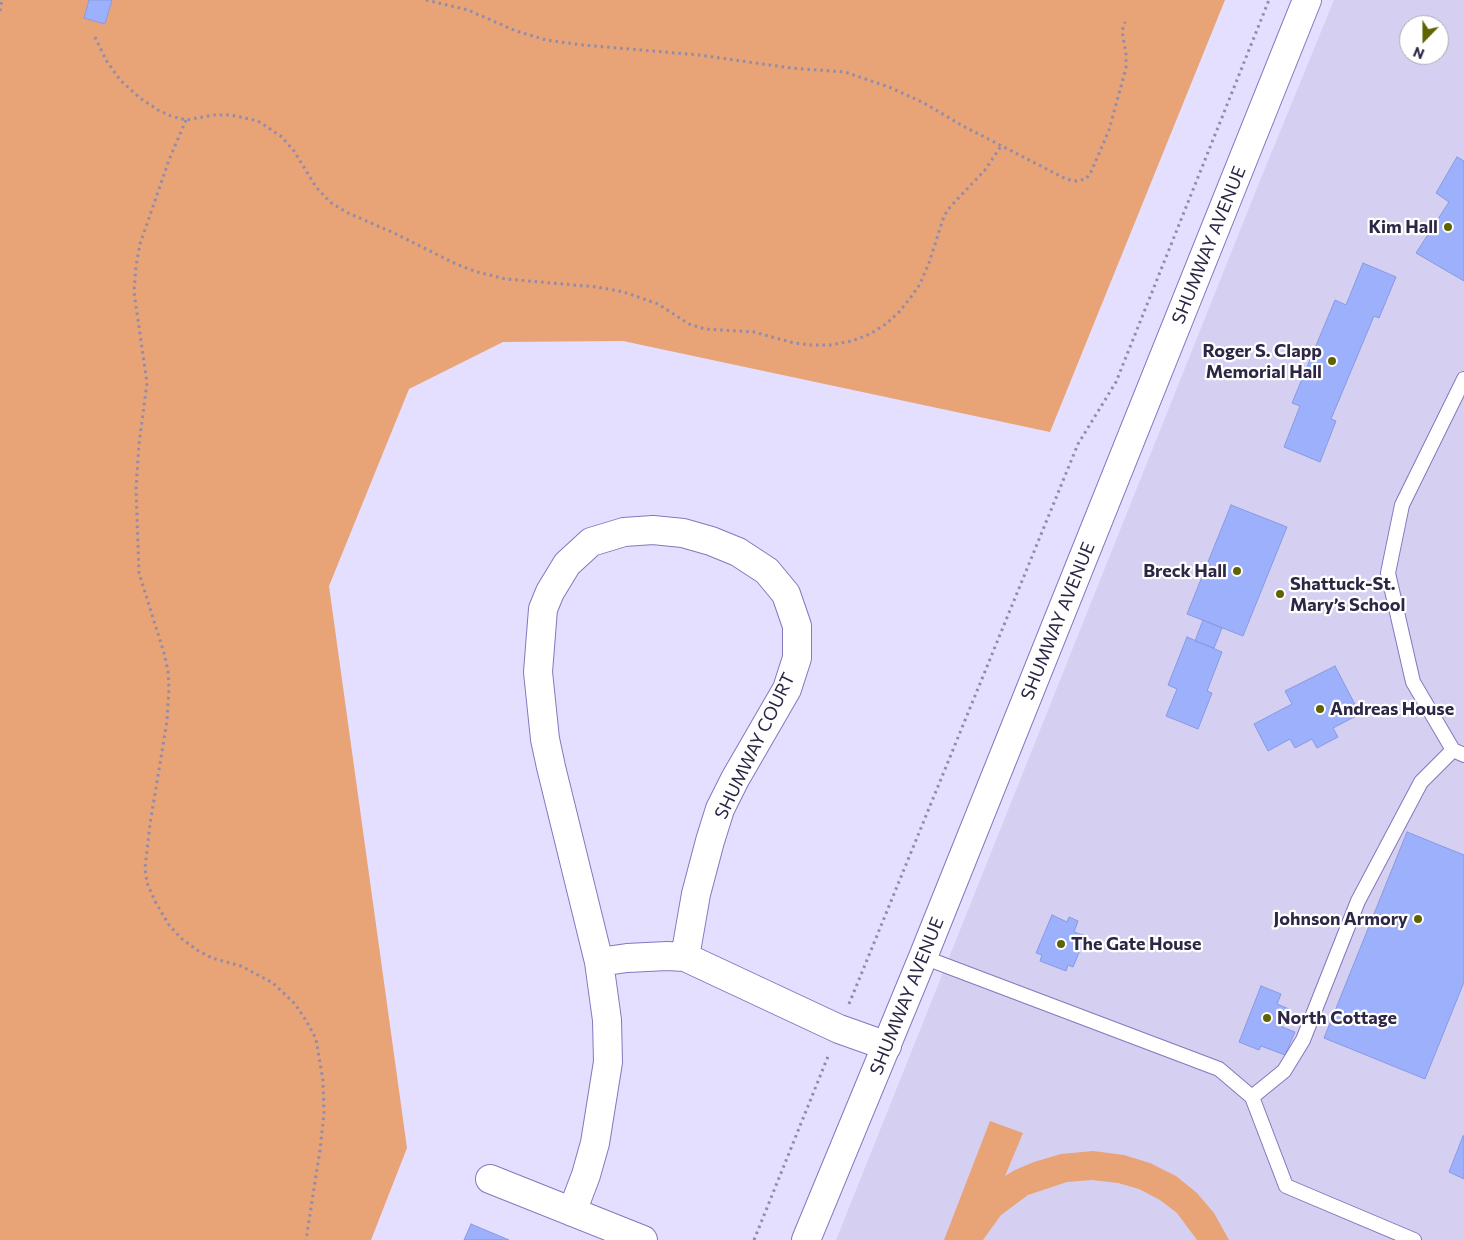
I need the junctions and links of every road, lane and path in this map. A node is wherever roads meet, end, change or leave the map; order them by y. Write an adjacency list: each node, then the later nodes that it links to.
1 (2, 0): 5 (path)
2 (426, 0): 9 (path)
3 (1269, 0): 15 (path)
4 (1307, 0): 12 (street, SHUMWAY AVENUE)
5 (0, 11)
6 (1125, 22): 9 (path)
7 (96, 37): 8 (path)
8 (186, 120): 9 (path); 20 (path)
9 (1001, 146)
10 (1464, 379): 11 (lane)
11 (1459, 752): 17 (lane)
12 (923, 956): 16 (street, SHUMWAY AVENUE); 17 (lane)
13 (685, 957): 14 (street); 14 (street, SHUMWAY COURT); 15 (street)
14 (599, 962): 19 (street, SHUMWAY COURT)
15 (839, 1029): 16 (street); 22 (path)
16 (886, 1046): 23 (street, SHUMWAY AVENUE)
17 (1252, 1097): 24 (lane)
18 (490, 1179): 19 (street)
19 (572, 1212): 21 (street)
20 (306, 1240)
21 (643, 1240)
22 (754, 1240)
23 (806, 1240)
24 (1414, 1240)

